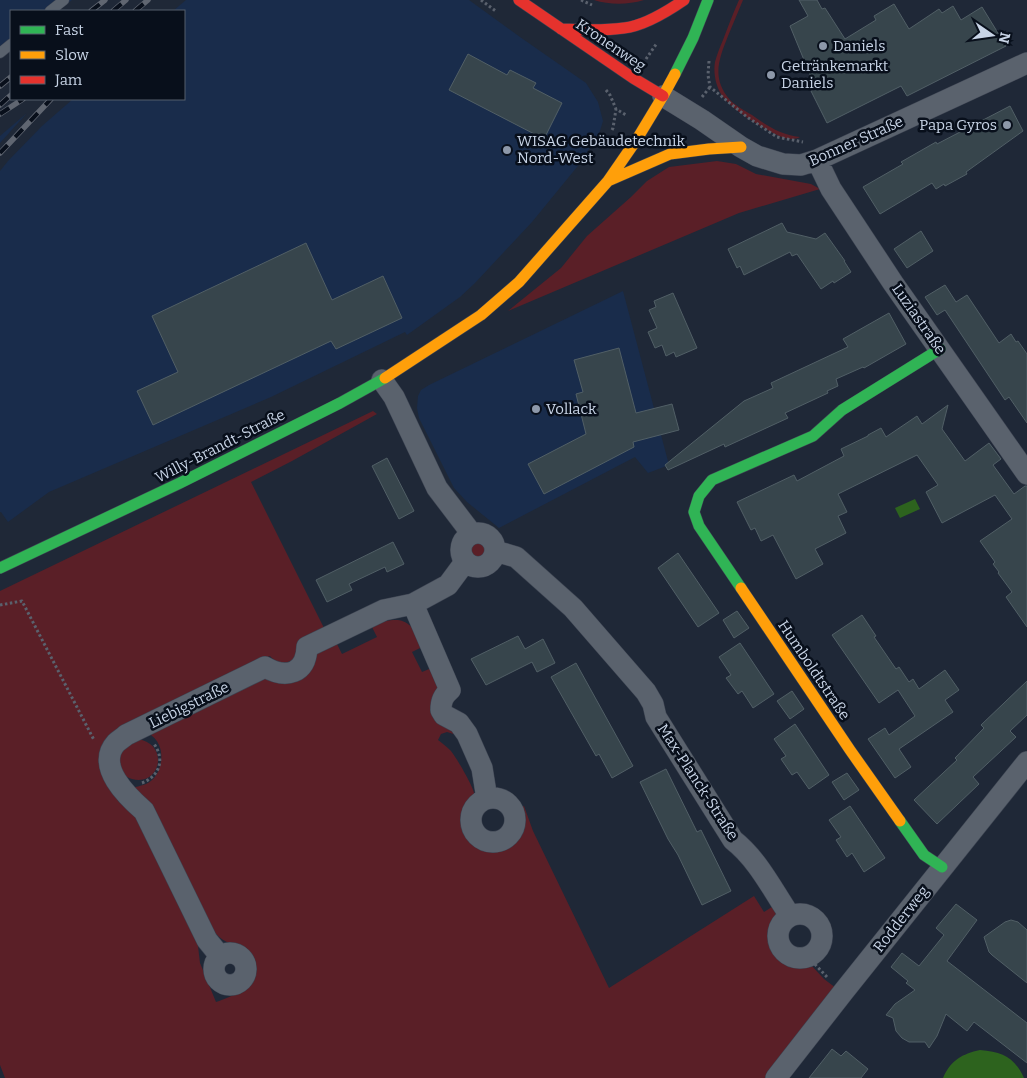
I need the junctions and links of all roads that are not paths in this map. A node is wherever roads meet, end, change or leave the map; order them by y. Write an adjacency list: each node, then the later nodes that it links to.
1 (64, 0): 5 (lane)
2 (519, 0): 6 (main road, Kronenweg)
3 (684, 0): 6 (main road)
4 (708, 0): 10 (main road, Willy-Brandt-Straße)
5 (51, 10)
6 (561, 29): 10 (main road, Kronenweg)
7 (10, 45): 8 (lane)
8 (0, 53)
9 (1027, 63): 12 (street, Bonner Straße)
10 (663, 96): 11 (street, Bonner Straße); 13 (main road, Willy-Brandt-Straße)
11 (741, 147): 12 (street, Bonner Straße); 13 (main road)
12 (818, 160): 14 (street, Luziastraße)
13 (608, 181): 15 (main road, Willy-Brandt-Straße)
14 (940, 349): 16 (street, Luziastraße); 24 (main road, Humboldtstraße)
15 (382, 380): 17 (street); 20 (main road, Willy-Brandt-Straße)
16 (1027, 474)
17 (472, 534): 18 (street); 19 (street)
18 (495, 551): 19 (street); 25 (street, Max-Planck-Straße)
19 (465, 562): 21 (street, Liebigstraße)
20 (0, 568)
21 (414, 604): 23 (street); 26 (street, Liebigstraße)
22 (1027, 762): 24 (street, Rodderweg)
23 (487, 799)
24 (942, 867): 27 (street, Rodderweg)
25 (789, 918): 25 (street)
26 (220, 956)
27 (776, 1078)

